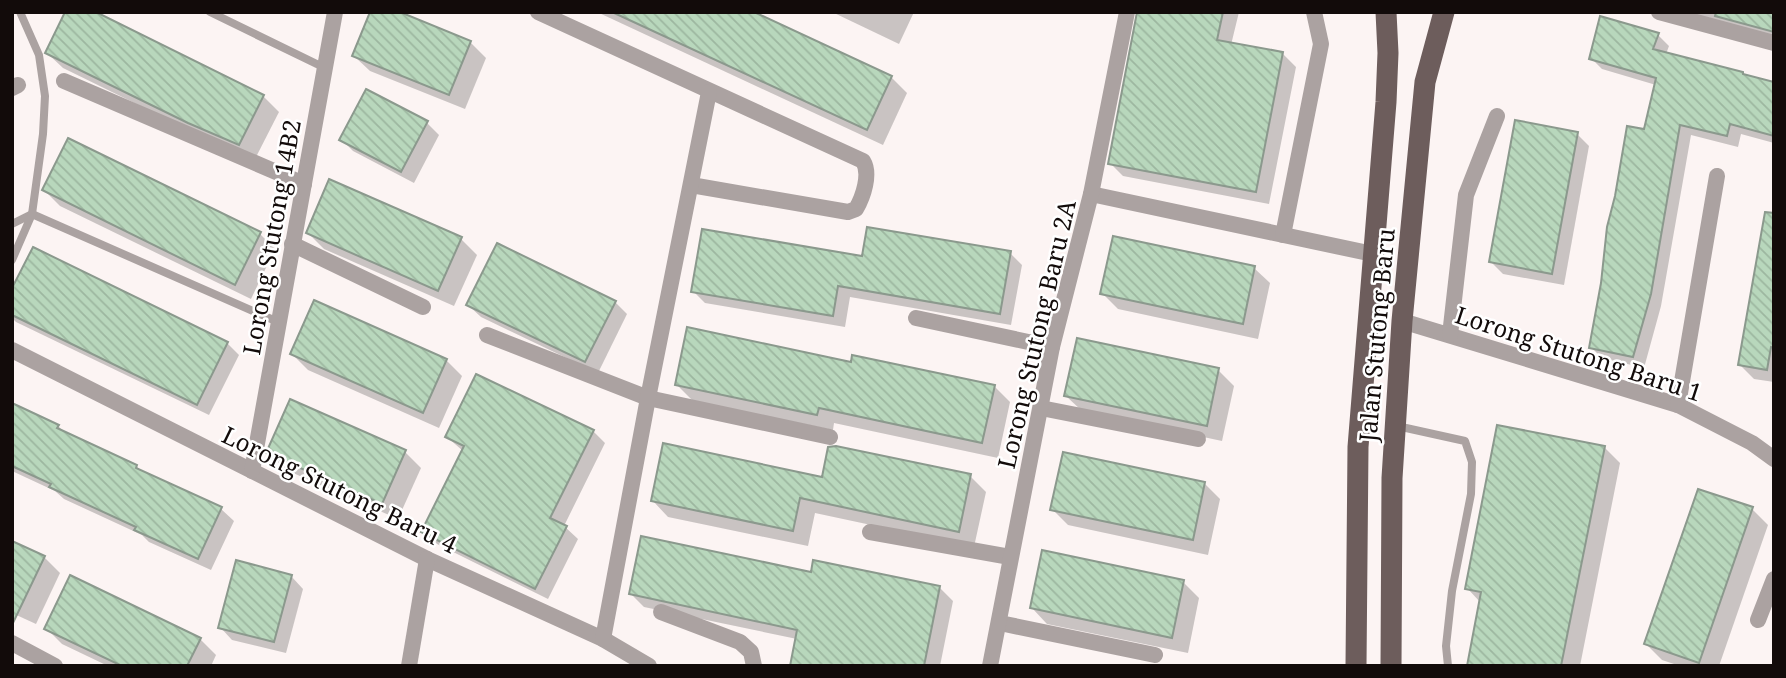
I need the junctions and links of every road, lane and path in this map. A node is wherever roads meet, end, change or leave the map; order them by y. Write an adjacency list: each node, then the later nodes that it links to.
1 (20, 12): 19 (lane)
2 (210, 12): 11 (lane)
3 (335, 12): 11 (street, Lorong Stutong 14B2)
4 (538, 12): 13 (street)
5 (1127, 12): 18 (street, Lorong Stutong Baru 2A)
6 (1314, 12): 21 (street)
7 (1386, 12): 23 (main road, Jalan Stutong Baru)
8 (1444, 12): 27 (main road, Jalan Stutong Baru)
9 (1659, 12): 10 (street)
10 (1774, 43)
11 (325, 68): 16 (street, Lorong Stutong 14B2)
12 (64, 82): 16 (street)
13 (709, 92): 17 (street); 17 (street)
14 (1497, 116): 30 (street)
15 (1717, 176): 34 (street)
16 (304, 184): 22 (street, Lorong Stutong 14B2)
17 (691, 185): 33 (street)
18 (1091, 194): 21 (street); 31 (street, Lorong Stutong Baru 2A)
19 (32, 214): 20 (lane); 24 (lane); 28 (lane)
20 (12, 224)
21 (1283, 235): 23 (street)
22 (292, 244): 25 (street); 28 (street, Lorong Stutong 14B2)
23 (1373, 254): 56 (main road, Jalan Stutong Baru)
24 (12, 260)
25 (423, 307)
26 (916, 318): 31 (street)
27 (1402, 321): 30 (street, Lorong Stutong Baru 1); 36 (main road, Jalan Stutong Baru)
28 (278, 322): 40 (street, Lorong Stutong 14B2)
29 (487, 335): 33 (street)
30 (1450, 335): 34 (street, Lorong Stutong Baru 1)
31 (1052, 347): 35 (street, Lorong Stutong Baru 2A)
32 (12, 350): 40 (street, Lorong Stutong Baru 4)
33 (648, 398): 37 (street); 48 (street)
34 (1678, 405): 39 (street, Lorong Stutong Baru 1)
35 (1041, 408): 38 (street); 42 (street, Lorong Stutong Baru 2A)
36 (1394, 425): 57 (main road, Jalan Stutong Baru); 58 (lane)
37 (830, 437)
38 (1198, 439)
39 (1774, 459)
40 (251, 471): 43 (street, Lorong Stutong Baru 4)
41 (870, 532): 42 (street)
42 (1010, 557): 47 (street, Lorong Stutong Baru 2A)
43 (427, 559): 48 (street, Lorong Stutong Baru 4); 52 (street)
44 (1774, 579): 46 (street)
45 (662, 612): 54 (street)
46 (1758, 620)
47 (1000, 623): 50 (street); 55 (street, Lorong Stutong Baru 2A)
48 (603, 639): 53 (street, Lorong Stutong Baru 4)
49 (12, 643): 51 (street)
50 (1155, 655)
51 (55, 666)
52 (410, 666)
53 (649, 666)
54 (754, 666)
55 (990, 666)
56 (1356, 666)
57 (1391, 666)
58 (1448, 666)

